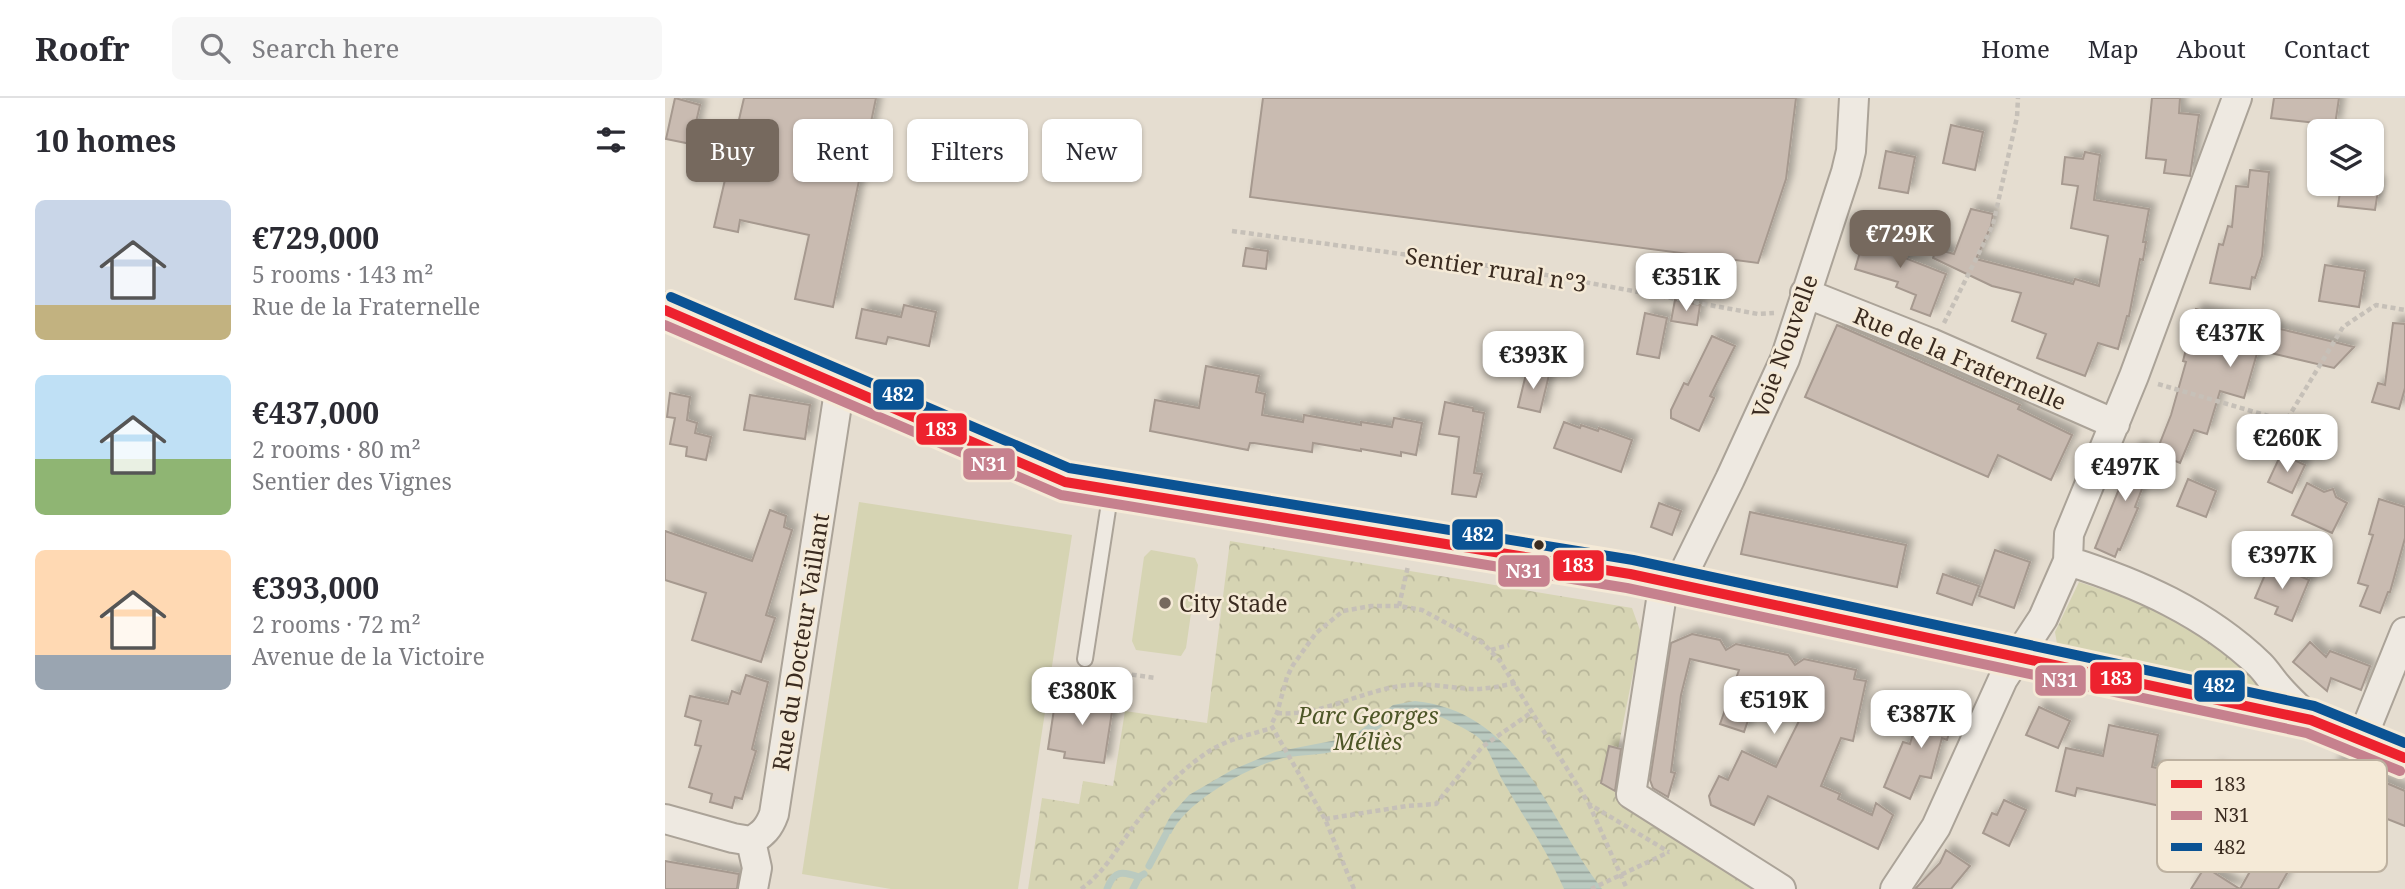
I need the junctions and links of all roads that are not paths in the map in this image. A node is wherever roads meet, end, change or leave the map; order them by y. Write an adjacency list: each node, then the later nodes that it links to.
1 (1854, 98): 3 (street, Voie Nouvelle)
2 (2237, 98): 6 (street)
3 (1803, 301): 6 (street, Rue de la Fraternelle); 9 (street, Voie Nouvelle)
4 (665, 310): 5 (street)
5 (840, 385): 7 (street); 17 (street, Rue du Docteur Vaillant)
6 (2115, 424): 8 (street)
7 (1111, 489): 9 (street); 12 (lane)
8 (2067, 561): 11 (street); 13 (street)
9 (1672, 582): 11 (street); 19 (street, Voie Nouvelle)
10 (2405, 632): 14 (street)
11 (2015, 658): 13 (street); 20 (street)
12 (1085, 659)
13 (2311, 720): 14 (street)
14 (2361, 740): 15 (street)
15 (2405, 758)
16 (665, 819): 17 (street)
17 (751, 841): 18 (street)
18 (753, 889)
19 (1781, 889)
20 (1895, 889)

